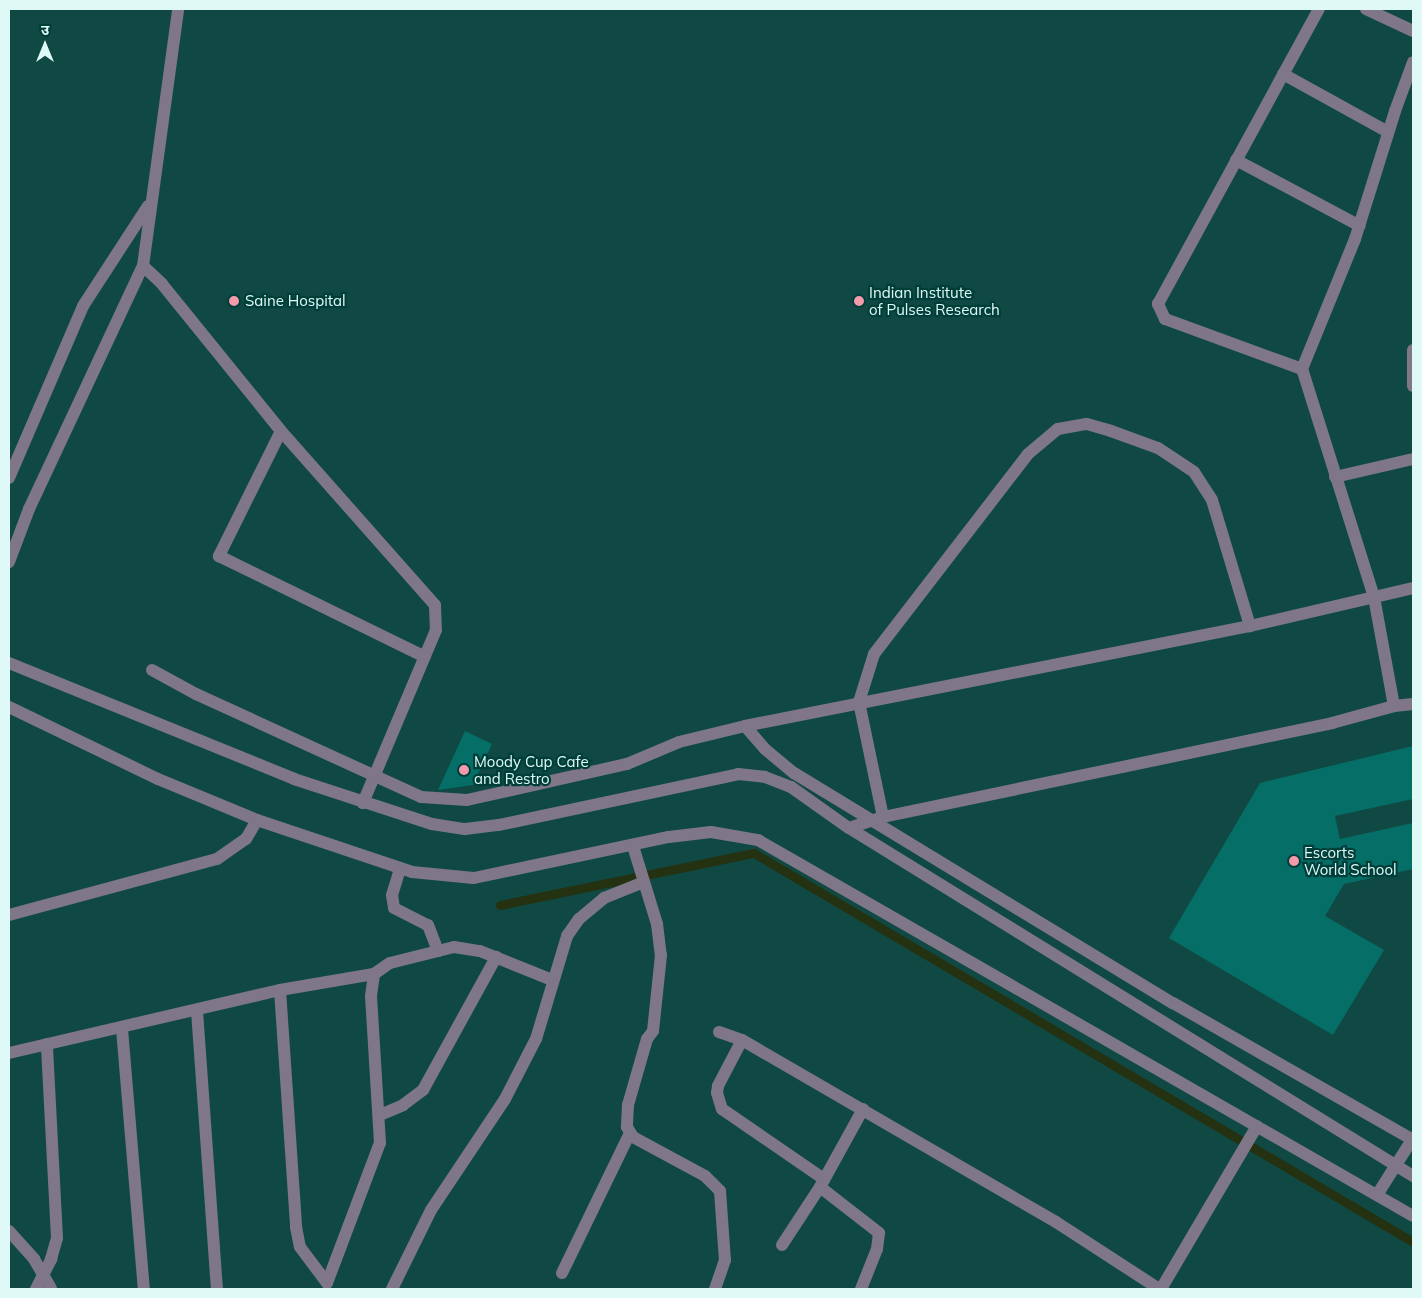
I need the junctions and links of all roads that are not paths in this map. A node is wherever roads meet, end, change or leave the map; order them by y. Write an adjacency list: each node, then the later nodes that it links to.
1 (178, 9): 9 (street)
2 (1319, 9): 6 (street)
3 (1366, 9): 4 (street)
4 (1413, 31)
5 (1413, 62): 7 (street)
6 (1283, 74): 7 (street); 8 (street)
7 (1388, 132): 10 (street)
8 (1236, 160): 10 (street); 13 (street)
9 (150, 204): 11 (street); 18 (street)
10 (1360, 226): 13 (street)
11 (143, 266): 15 (street); 19 (street)
12 (1413, 350): 14 (street)
13 (1302, 369): 17 (street)
14 (1413, 386)
15 (281, 430): 23 (street); 23 (street)
16 (1413, 459): 17 (street)
17 (1335, 477): 21 (street)
18 (9, 478)
19 (9, 562)
20 (1413, 588): 21 (street)
21 (1374, 597): 22 (street); 28 (street)
22 (1250, 626): 26 (street); 26 (street)
23 (425, 657): 31 (street)
24 (9, 664): 32 (street)
25 (152, 670): 31 (street)
26 (859, 702): 30 (street); 33 (street)
27 (1413, 704): 28 (street)
28 (1394, 706): 33 (street)
29 (9, 708): 34 (street)
30 (746, 726): 31 (street); 33 (street)
31 (376, 777): 32 (street)
32 (362, 803): 35 (street)
33 (878, 819): 35 (street); 55 (street)
34 (257, 820): 37 (street); 39 (street)
35 (849, 828): 56 (street)
36 (633, 846): 37 (street); 38 (street); 53 (street)
37 (400, 869): 40 (street)
38 (644, 882): 43 (street); 54 (street)
39 (9, 915)
40 (438, 951): 41 (street); 42 (street)
41 (496, 957): 43 (street); 52 (street)
42 (374, 974): 44 (street); 52 (street)
43 (552, 980): 69 (street)
44 (280, 990): 45 (street); 52 (street)
45 (197, 1011): 46 (street); 68 (street)
46 (122, 1029): 49 (street); 67 (street)
47 (719, 1032): 48 (street)
48 (742, 1040): 51 (street); 58 (street)
49 (47, 1044): 50 (street); 63 (street)
50 (9, 1053)
51 (863, 1110): 58 (street); 72 (street)
52 (380, 1115)
53 (1257, 1126): 59 (street); 72 (street)
54 (630, 1133): 64 (street); 70 (street)
55 (1413, 1139): 56 (street)
56 (1396, 1166): 57 (street); 59 (street)
57 (1413, 1176)
58 (822, 1183): 62 (street); 71 (street)
59 (1377, 1195): 60 (street)
60 (1413, 1216)
61 (9, 1231): 63 (street)
62 (782, 1245)
63 (44, 1272): 65 (street); 66 (street)
64 (562, 1273)
65 (36, 1289)
66 (51, 1289)
67 (144, 1289)
68 (217, 1289)
69 (392, 1289)
70 (715, 1289)
71 (860, 1289)
72 (1160, 1289)

